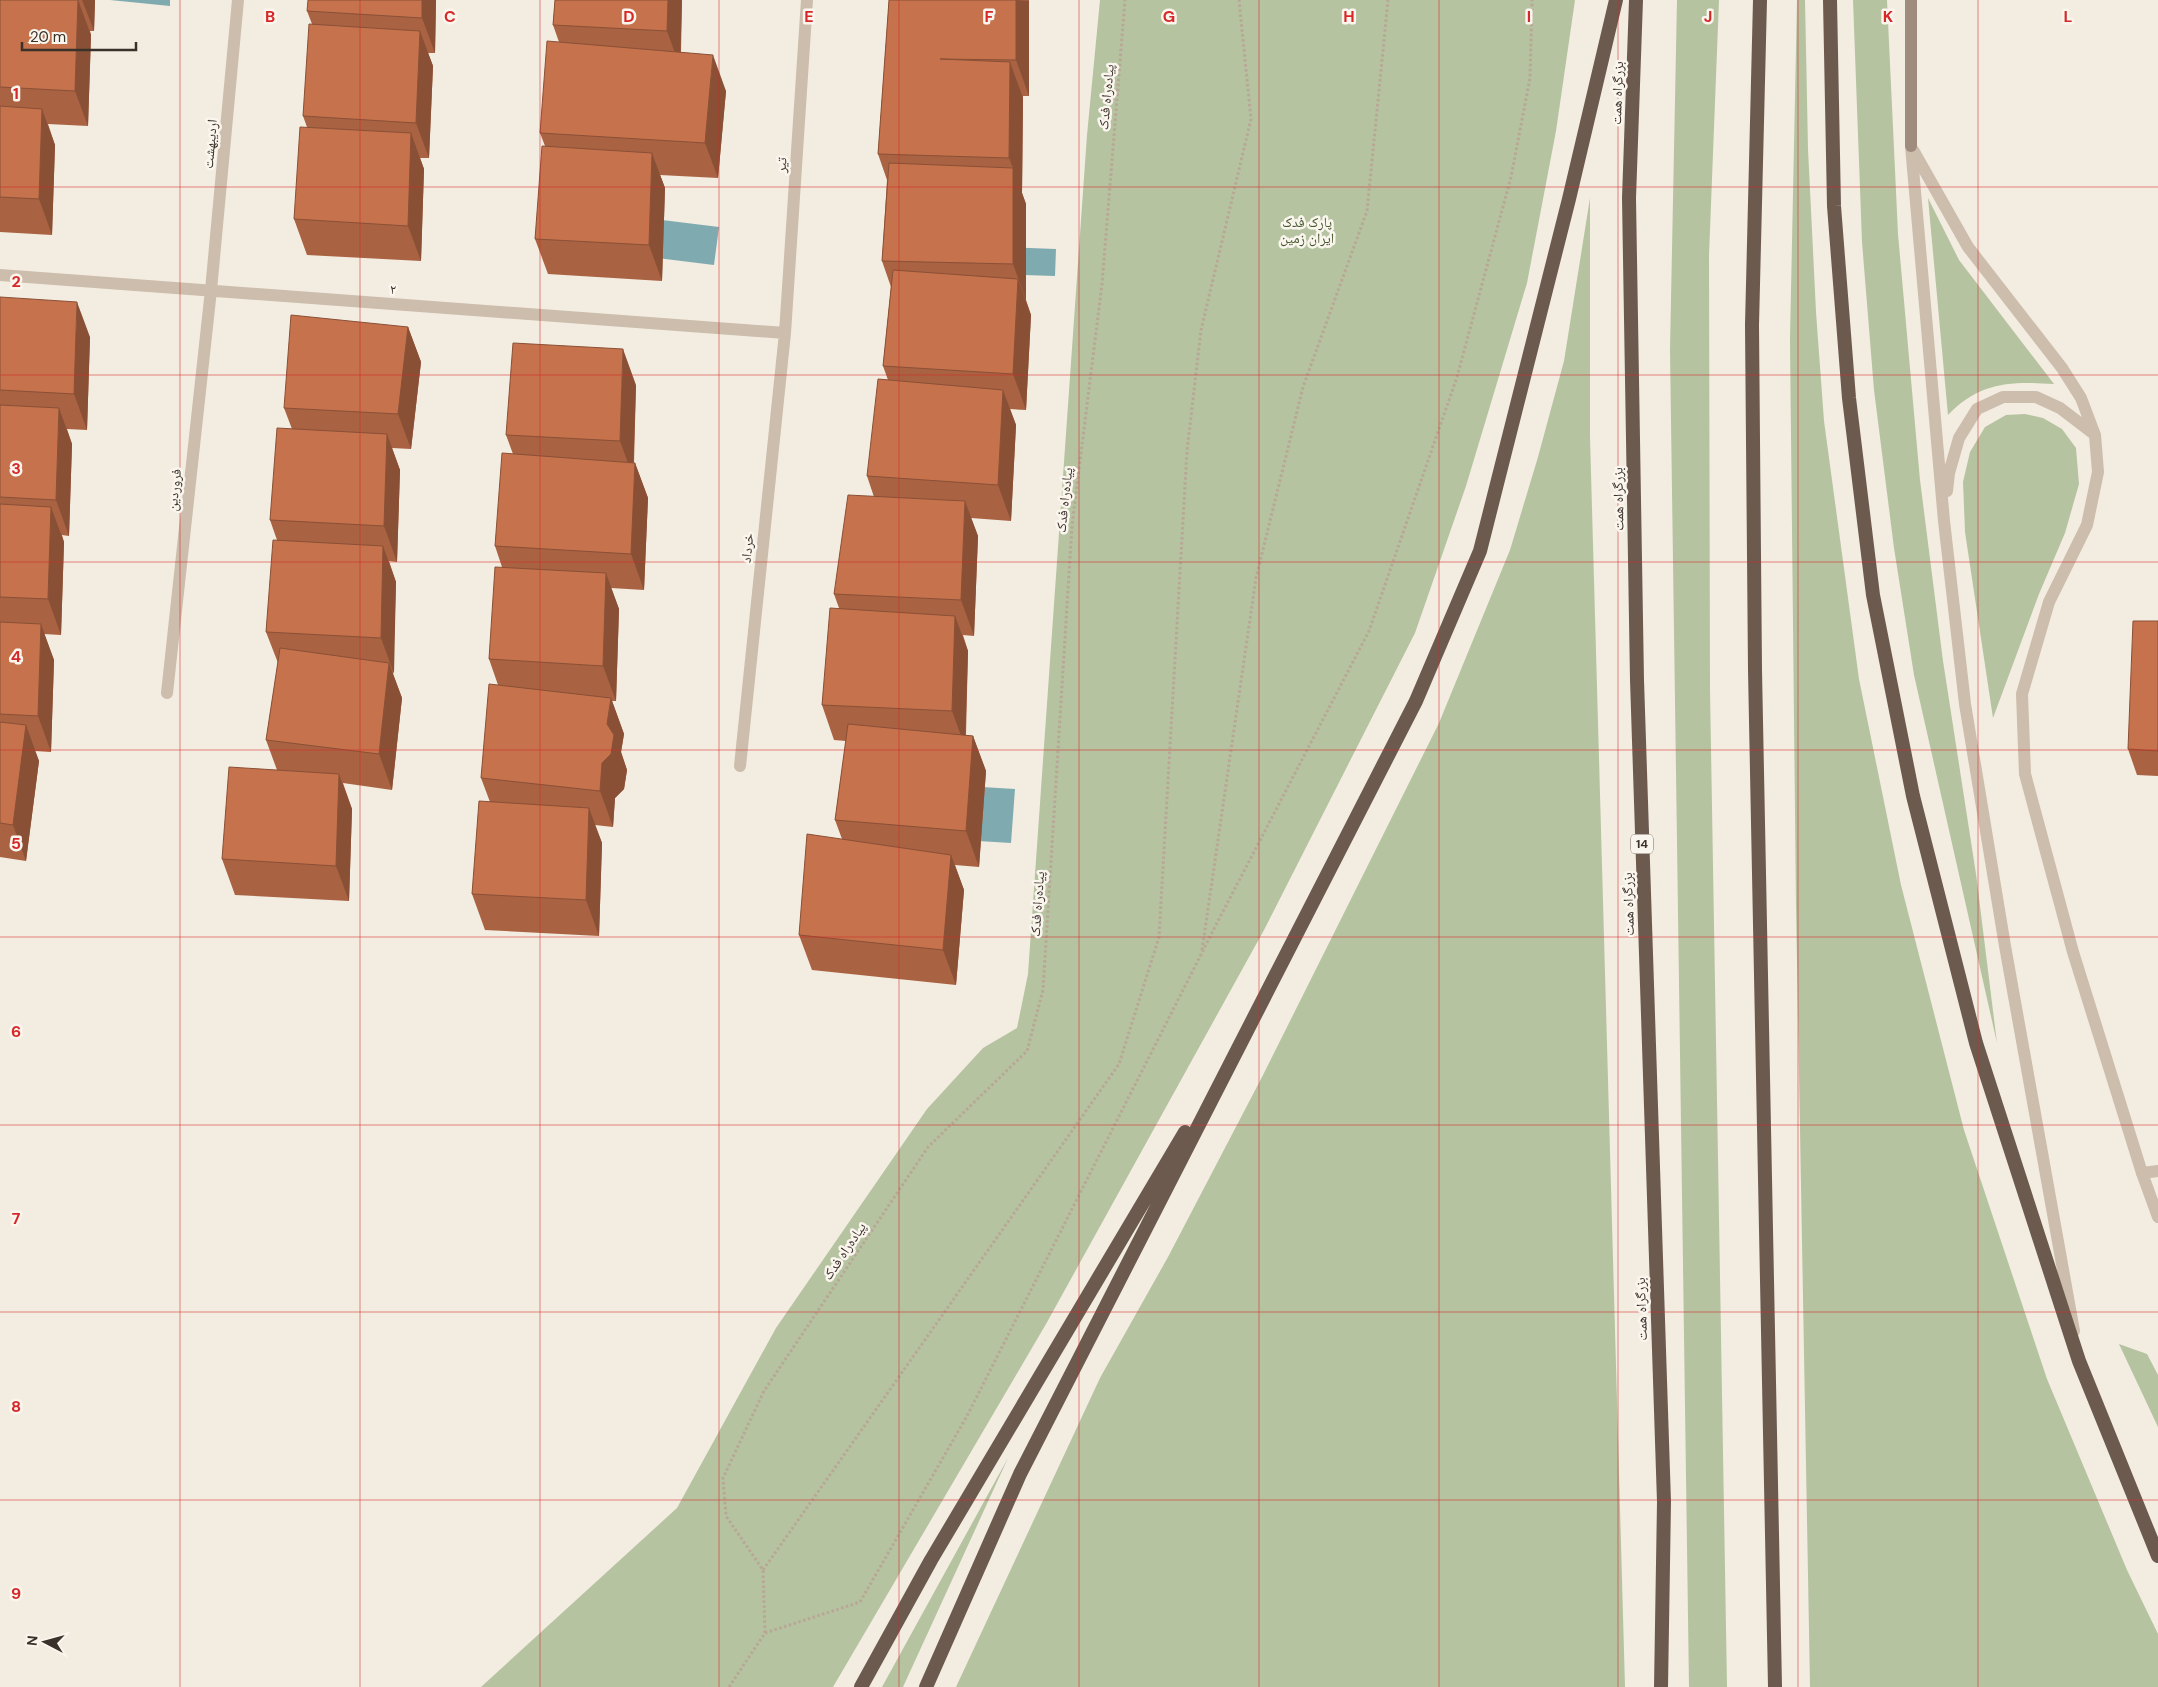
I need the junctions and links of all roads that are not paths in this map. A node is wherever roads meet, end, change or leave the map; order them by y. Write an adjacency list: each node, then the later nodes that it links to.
1 (238, 0): 10 (street, اردیبهشت)
2 (807, 0): 11 (street, تیر)
3 (1616, 0): 16 (highway)
4 (1636, 0): 24 (highway, بزرگراه همت / 14)
5 (1760, 0): 25 (highway)
6 (1830, 0): 20 (highway)
7 (1910, 0): 8 (main road)
8 (1911, 146): 12 (street); 13 (street)
9 (0, 275): 10 (street, ۲)
10 (211, 290): 11 (street, ۲); 14 (street, فروردین)
11 (785, 333): 15 (street, خرداد)
12 (2095, 435): 13 (street); 18 (street)
13 (1944, 521): 20 (street)
14 (167, 693)
15 (740, 766)
16 (1250, 1021): 22 (highway); 23 (highway)
17 (2158, 1171): 18 (street)
18 (2142, 1173): 19 (street)
19 (2158, 1217)
20 (2079, 1361): 21 (highway)
21 (2158, 1556)
22 (861, 1687)
23 (926, 1687)
24 (1661, 1687)
25 (1775, 1687)

